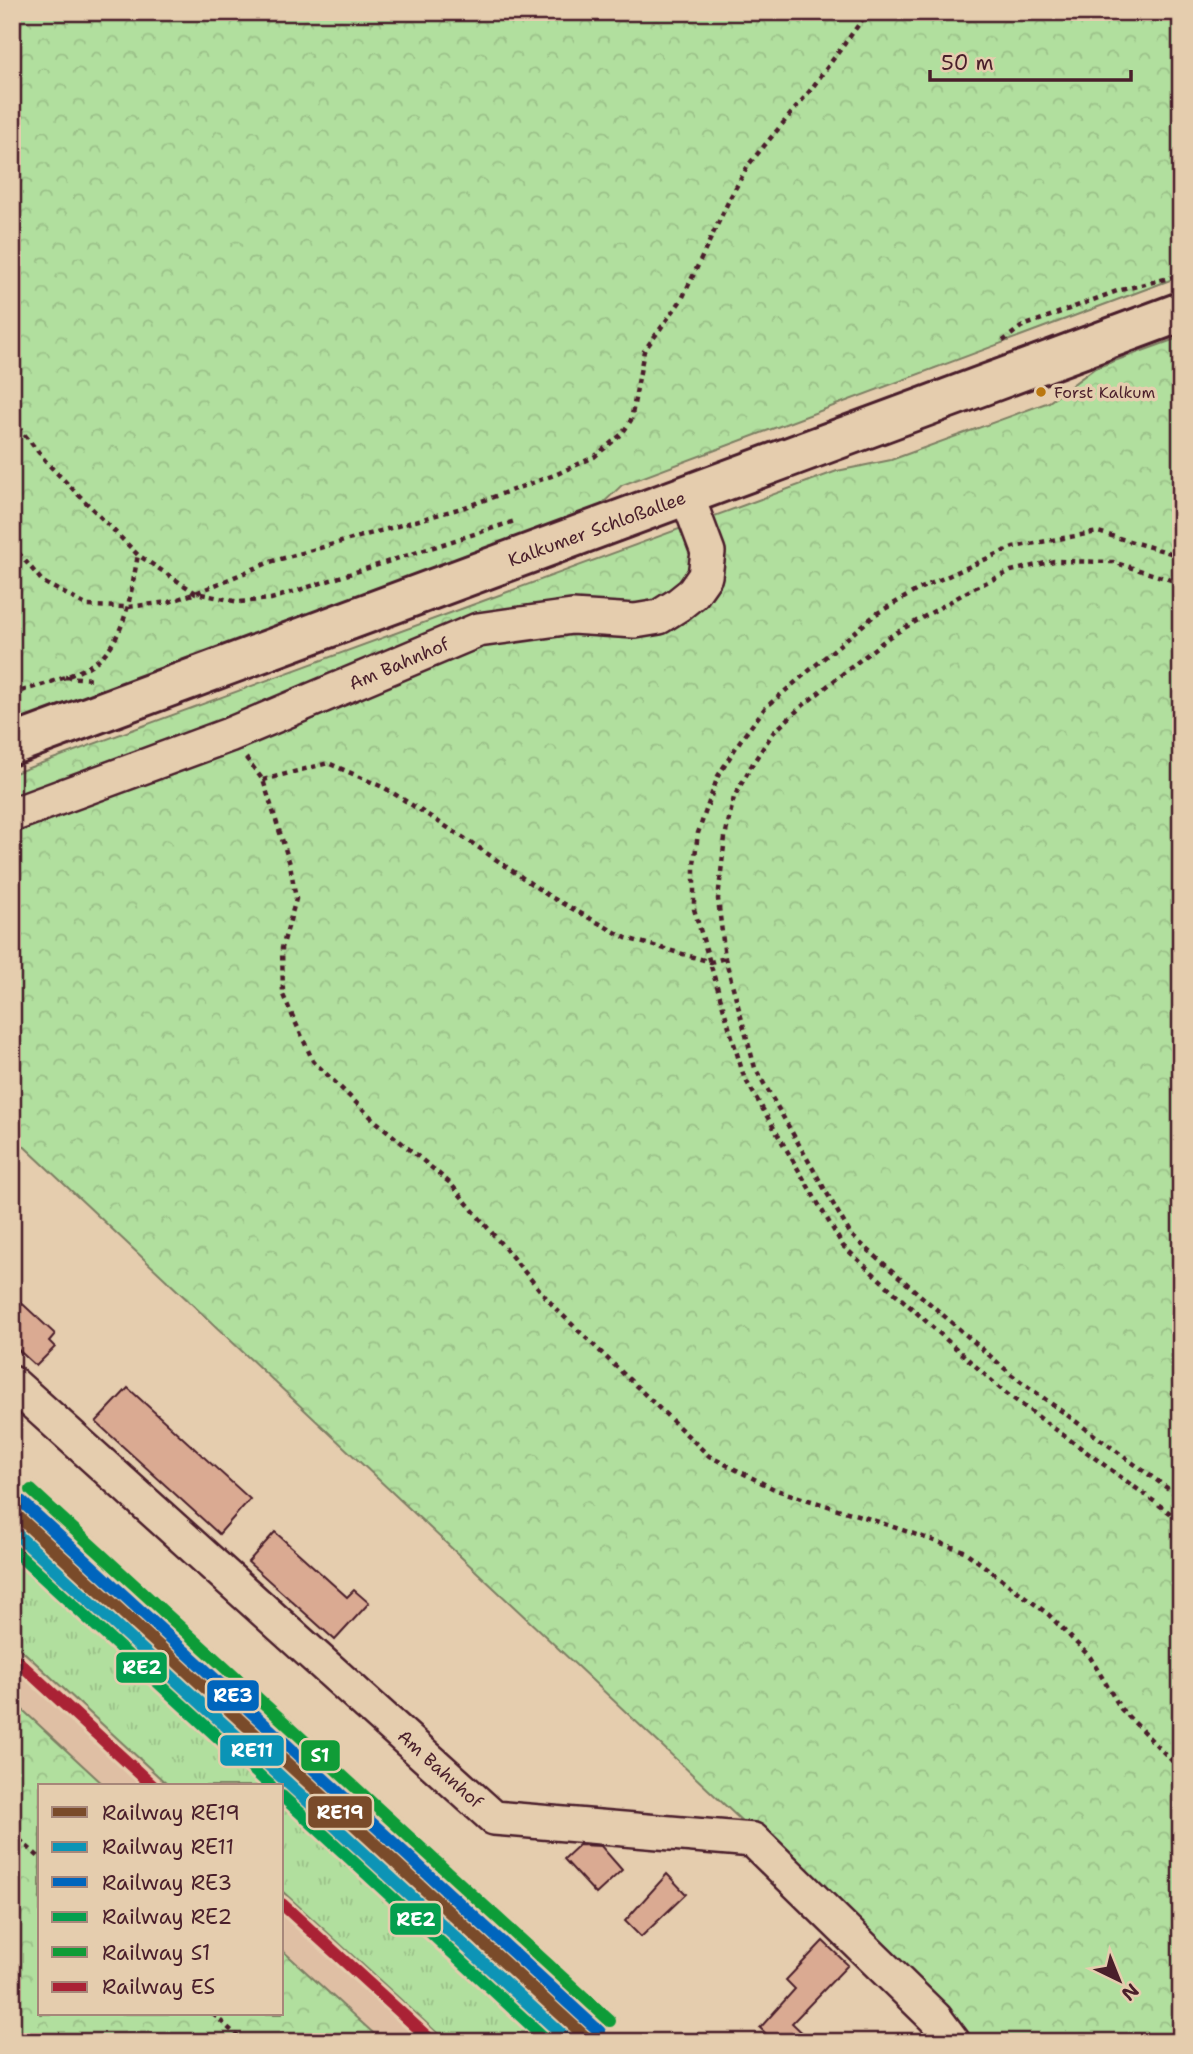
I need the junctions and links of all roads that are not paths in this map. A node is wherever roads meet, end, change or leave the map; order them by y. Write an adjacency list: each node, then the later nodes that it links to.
1 (1181, 312): 2 (main road, Kalkumer Schloßallee)
2 (687, 496): 3 (main road, Kalkumer Schloßallee); 4 (street, Am Bahnhof)
3 (12, 745)
4 (12, 815)
5 (12, 1383): 6 (street, Am Bahnhof)
6 (953, 2042)

